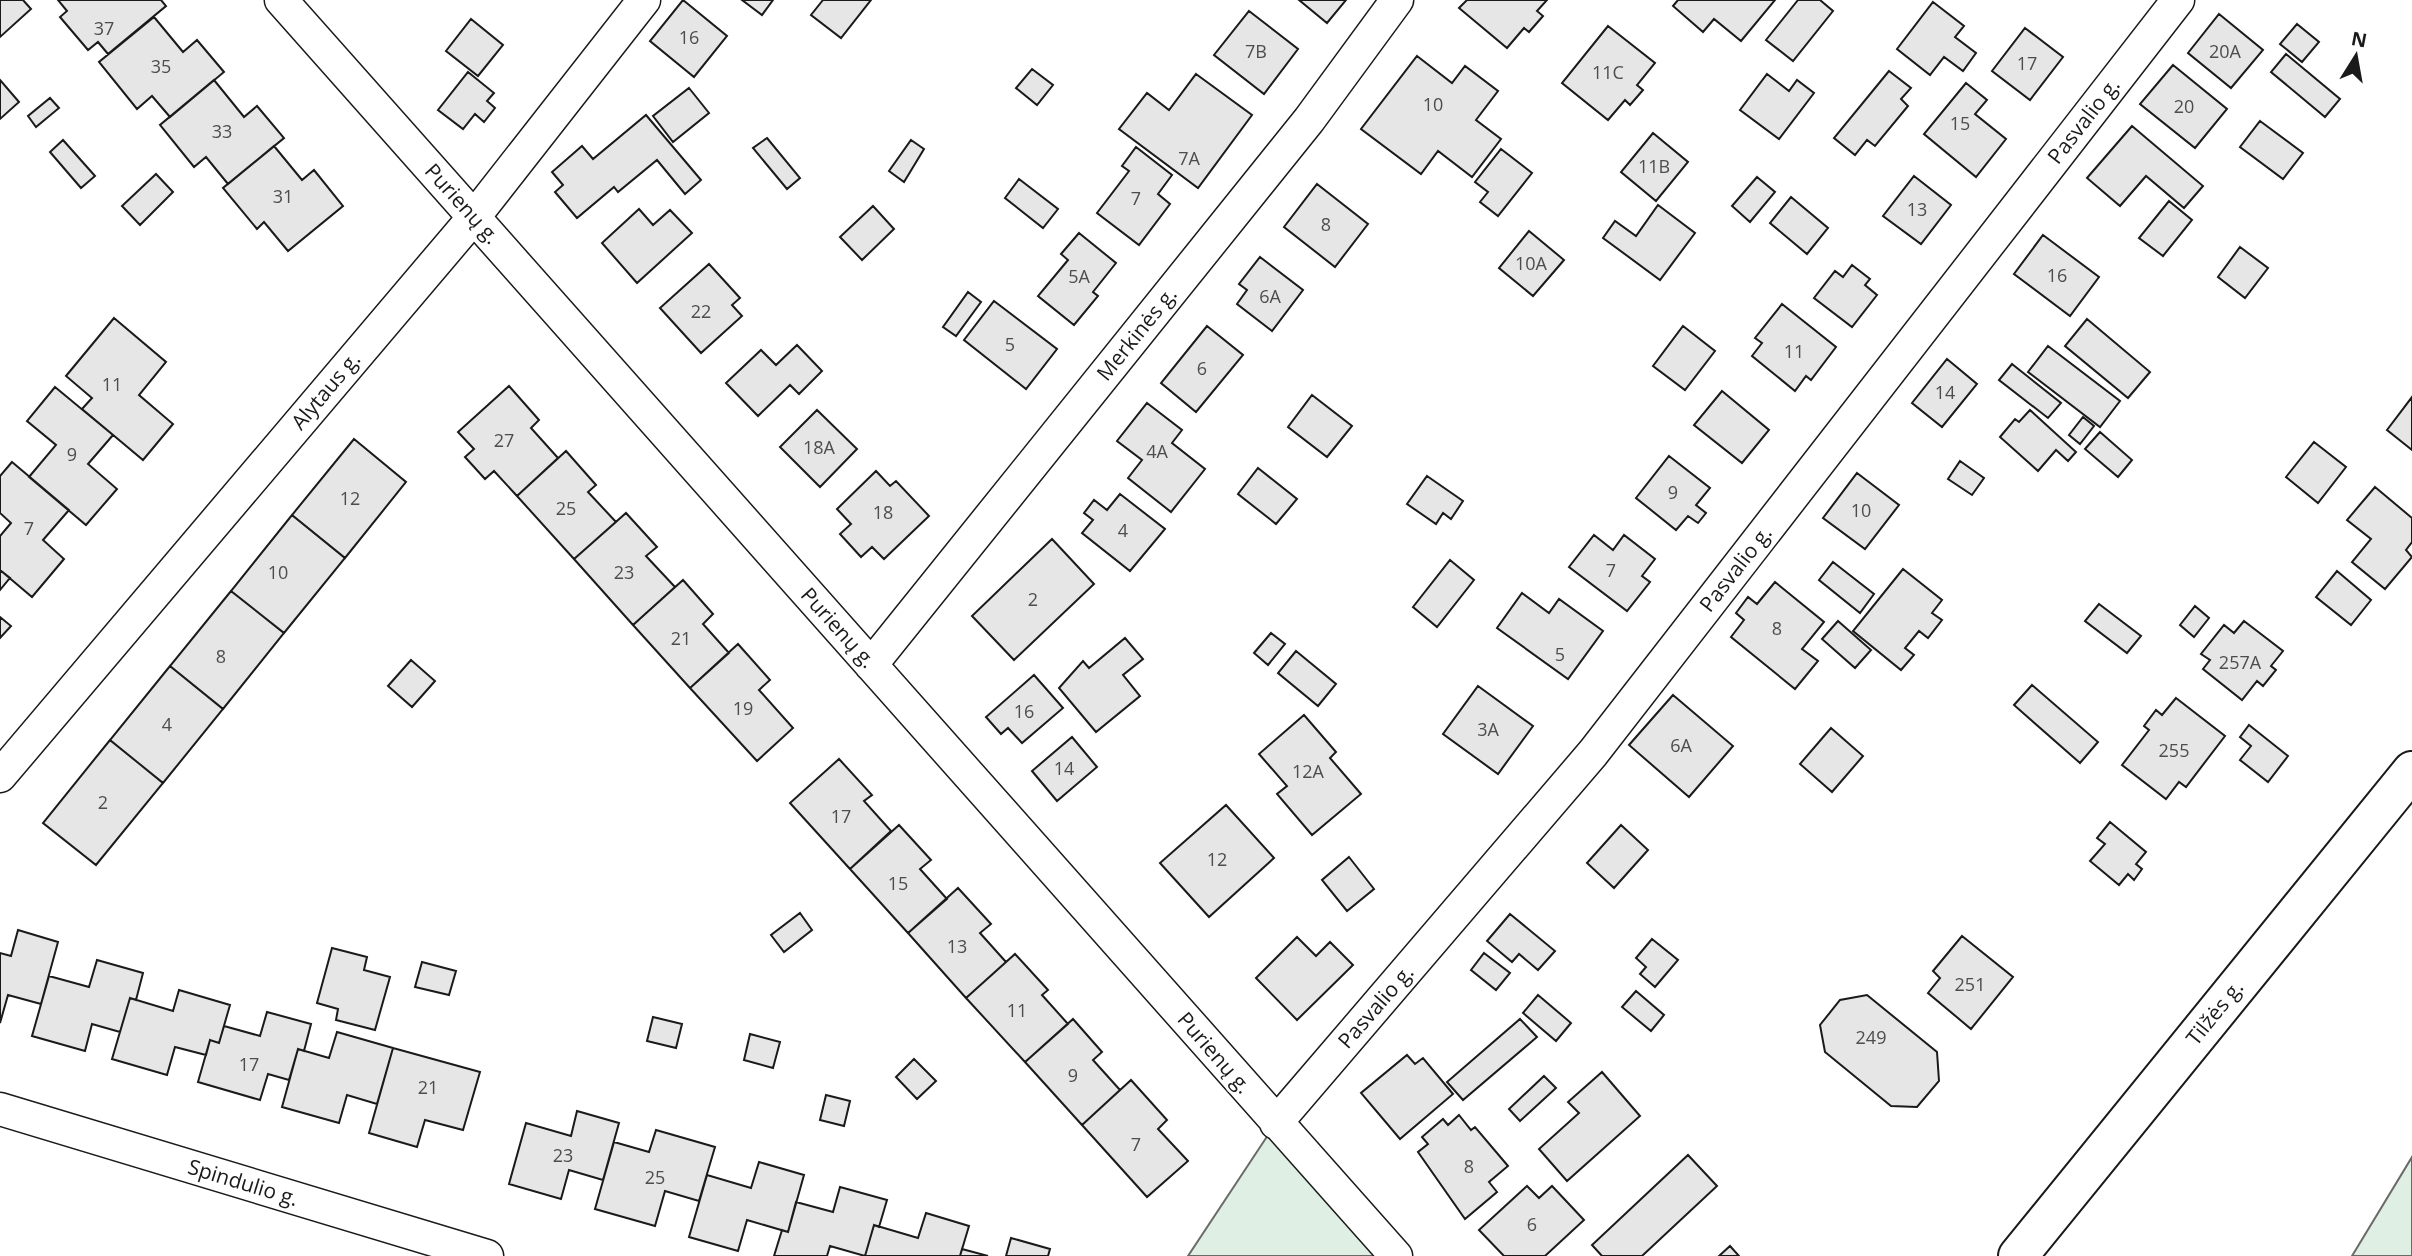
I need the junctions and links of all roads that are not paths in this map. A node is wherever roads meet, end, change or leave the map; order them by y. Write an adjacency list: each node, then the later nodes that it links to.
1 (281, 0): 5 (street, Purienų g.)
2 (644, 0): 5 (street, Alytaus g.)
3 (1397, 0): 6 (street, Merkinės g.)
4 (2178, 0): 10 (street, Pasvalio g.)
5 (474, 217): 6 (street, Purienų g.); 8 (street, Alytaus g.)
6 (871, 665): 10 (street, Purienų g.)
7 (2412, 771): 13 (highway, Tilžės g.)
8 (0, 776)
9 (0, 1109): 11 (street, Spindulio g.)
10 (1276, 1123): 12 (street, Purienų g.)
11 (487, 1256)
12 (1396, 1256)
13 (2018, 1256)

